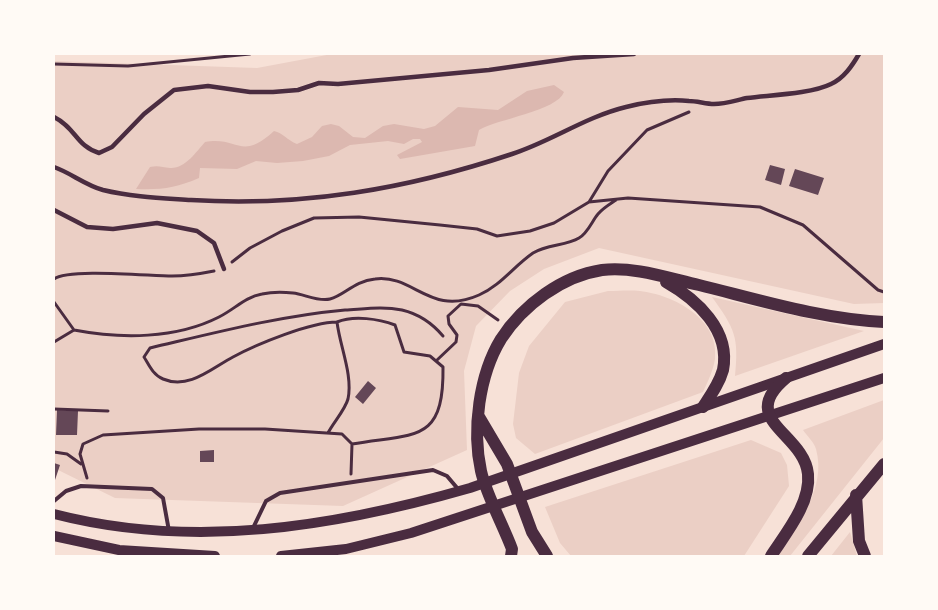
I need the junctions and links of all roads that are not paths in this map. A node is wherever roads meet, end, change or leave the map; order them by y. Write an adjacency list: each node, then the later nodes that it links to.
1 (634, 54): 3 (street)
2 (859, 54): 4 (street)
3 (54, 117)
4 (54, 166)
5 (54, 210): 6 (street)
6 (224, 269)
7 (651, 274): 8 (main road); 12 (main road); 13 (main road)
8 (884, 322)
9 (884, 344): 10 (main road)
10 (786, 378): 12 (main road); 14 (main road)
11 (884, 378): 14 (main road)
12 (703, 407): 16 (main road)
13 (477, 413): 23 (main road); 26 (main road)
14 (768, 414): 25 (main road); 27 (main road)
15 (884, 464): 17 (main road)
16 (465, 489): 21 (main road); 21 (lane)
17 (856, 495): 28 (main road); 29 (main road)
18 (54, 501): 20 (lane)
19 (54, 514): 20 (main road)
20 (169, 530): 21 (main road)
21 (252, 530)
22 (54, 536): 24 (main road)
23 (513, 554)
24 (215, 556)
25 (281, 556)
26 (547, 556)
27 (770, 556)
28 (808, 556)
29 (865, 556)

